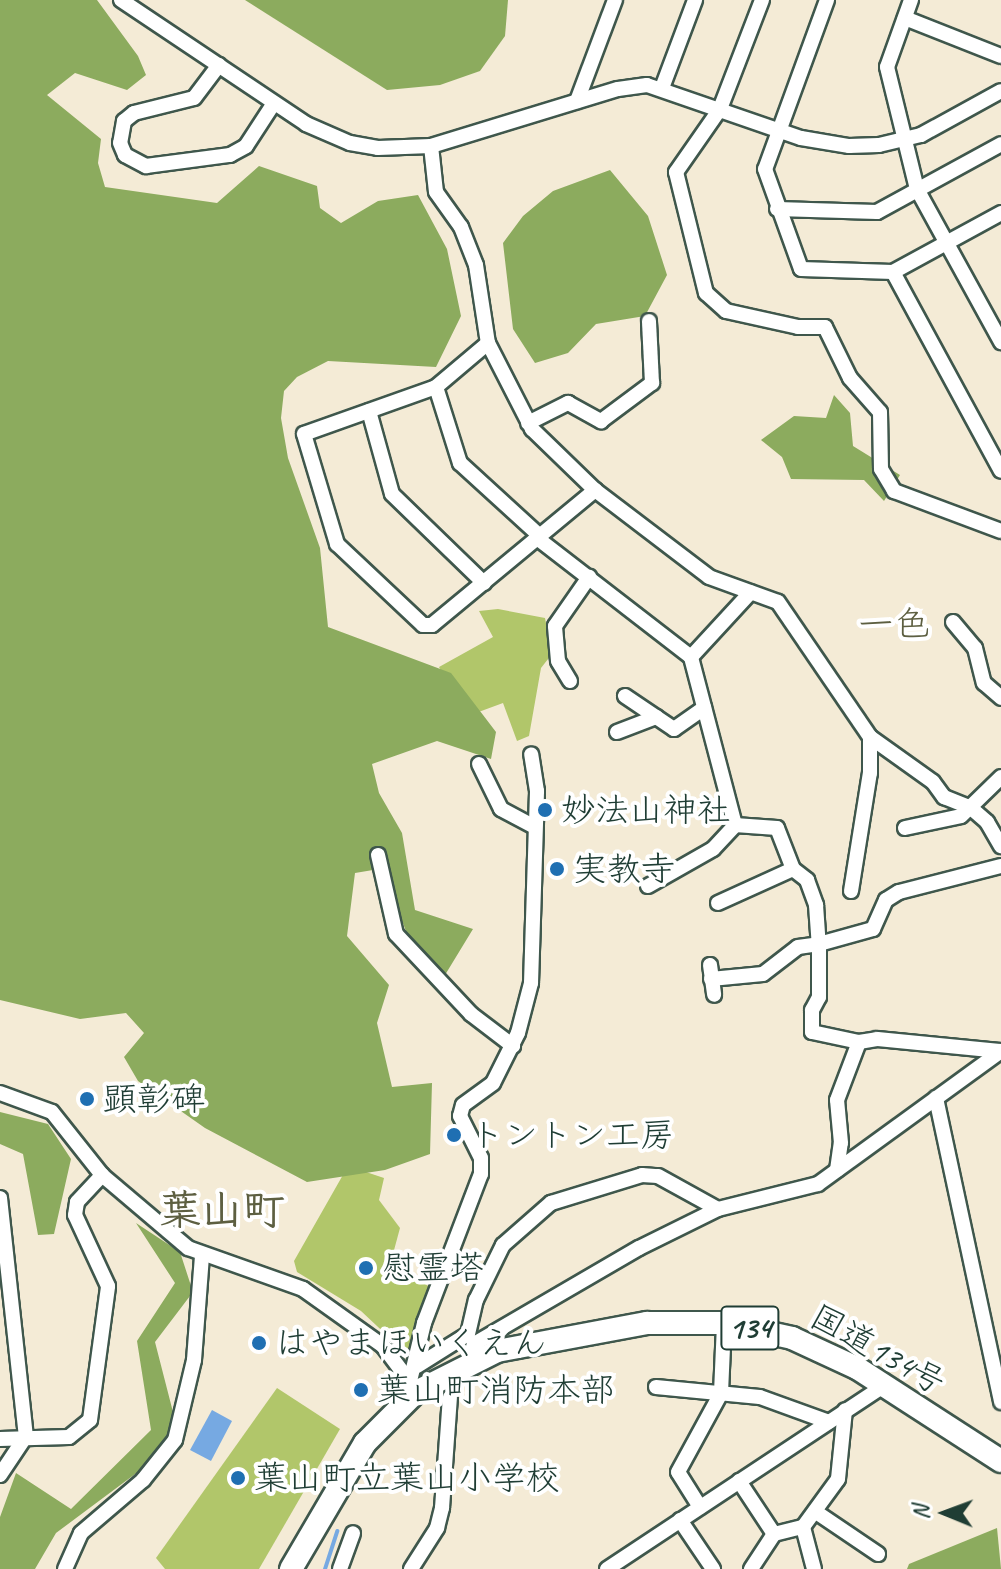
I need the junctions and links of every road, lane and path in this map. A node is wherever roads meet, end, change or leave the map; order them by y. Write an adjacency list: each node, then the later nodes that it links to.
1 (121, 0): 9 (street)
2 (615, 0): 12 (street)
3 (695, 0): 10 (street)
4 (762, 0): 14 (street)
5 (827, 0): 15 (street)
6 (911, 0): 7 (street)
7 (905, 18): 8 (street); 16 (street)
8 (1001, 56)
9 (219, 65): 13 (street); 13 (street)
10 (662, 88): 12 (street); 14 (street)
11 (1001, 91): 16 (street)
12 (577, 101): 18 (street)
13 (274, 103): 18 (street)
14 (720, 109): 15 (street); 32 (street)
15 (778, 130): 16 (street); 20 (street)
16 (905, 140): 19 (street)
17 (1001, 144): 19 (street)
18 (431, 146): 26 (street)
19 (917, 189): 20 (street); 22 (street)
20 (777, 209): 23 (street)
21 (1000, 216): 22 (street)
22 (947, 242): 23 (street); 25 (street)
23 (893, 272): 30 (street)
24 (649, 321): 29 (street)
25 (1001, 342)
26 (488, 343): 27 (street); 29 (street)
27 (436, 387): 28 (street); 33 (street)
28 (369, 411): 35 (street); 35 (street)
29 (528, 423): 31 (street)
30 (1000, 465)
31 (595, 490): 33 (street); 36 (street)
32 (1001, 531)
33 (539, 537): 34 (street); 35 (street)
34 (589, 577): 38 (street); 39 (street)
35 (484, 583)
36 (751, 592): 38 (street); 45 (street)
37 (953, 622): 41 (street)
38 (691, 657): 42 (street)
39 (570, 681)
40 (625, 696): 43 (street)
41 (1001, 698)
42 (704, 708): 43 (street); 50 (street)
43 (656, 717): 44 (street)
44 (617, 732)
45 (870, 737): 49 (street); 58 (street)
46 (531, 754): 51 (street)
47 (479, 764): 51 (street)
48 (1001, 777): 49 (street)
49 (971, 808): 52 (street); 53 (street)
50 (735, 825): 56 (street); 57 (street)
51 (535, 827): 63 (street)
52 (905, 828)
53 (1001, 846)
54 (378, 855): 63 (street)
55 (1001, 866): 60 (street)
56 (793, 869): 59 (street); 60 (street)
57 (648, 886)
58 (851, 891)
59 (718, 903)
60 (819, 944): 61 (street); 62 (street)
61 (714, 995)
62 (859, 1042): 64 (street); 67 (street)
63 (513, 1046): 74 (street)
64 (1001, 1051): 66 (street)
65 (0, 1093): 68 (street)
66 (936, 1098): 67 (street); 80 (street)
67 (837, 1170): 70 (street)
68 (102, 1175): 71 (street); 83 (street)
69 (0, 1198): 83 (street)
70 (718, 1209): 73 (street); 74 (street)
71 (202, 1256): 75 (street); 95 (street)
72 (724, 1323): 73 (highway, 国道134号 / 134); 76 (highway, 国道134号 / 134); 78 (street)
73 (469, 1361): 75 (highway, 国道134号 / 134)
74 (417, 1366): 75 (street)
75 (413, 1386): 96 (highway, 国道134号 / 134)
76 (884, 1386): 81 (street); 85 (highway, 国道134号 / 134)
77 (656, 1387): 78 (street)
78 (721, 1393): 82 (street); 88 (street)
79 (450, 1397): 98 (street)
80 (1001, 1402)
81 (845, 1410): 82 (street); 89 (street)
82 (829, 1422): 87 (street)
83 (26, 1436): 84 (street); 86 (street)
84 (0, 1439)
85 (1001, 1461)
86 (0, 1475)
87 (739, 1481): 88 (street); 93 (street)
88 (700, 1507): 90 (street)
89 (816, 1512): 91 (street); 94 (street)
90 (680, 1520): 99 (street); 100 (street)
91 (803, 1527): 93 (street); 102 (street)
92 (353, 1533): 97 (street)
93 (774, 1534): 101 (street)
94 (878, 1554)
95 (65, 1569)
96 (291, 1569)
97 (340, 1569)
98 (411, 1569)
99 (609, 1569)
100 (713, 1569)
101 (751, 1569)
102 (814, 1569)

